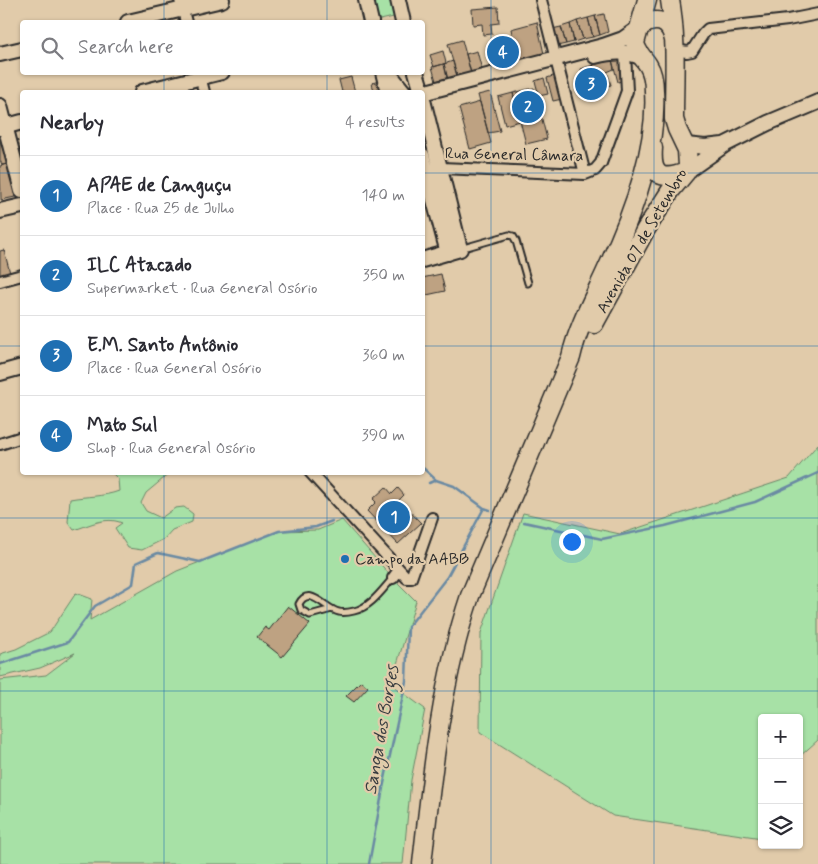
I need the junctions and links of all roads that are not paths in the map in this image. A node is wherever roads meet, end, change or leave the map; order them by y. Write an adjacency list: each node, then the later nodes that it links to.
1 (222, 0): 7 (street)
2 (366, 0): 10 (street)
3 (398, 0): 11 (street)
4 (541, 0): 18 (street)
5 (647, 0): 12 (highway, Avenida 07 de Setembro)
6 (670, 0): 14 (highway, Avenida 07 de Setembro)
7 (183, 10): 9 (street)
8 (818, 14): 14 (street)
9 (137, 20)
10 (371, 20)
11 (403, 20)
12 (640, 27): 14 (highway); 17 (highway, Avenida 07 de Setembro); 18 (street)
13 (20, 49): 16 (street)
14 (676, 50): 36 (highway, Avenida 07 de Setembro)
15 (625, 53): 17 (street); 18 (street); 40 (street, Rua General Câmara)
16 (0, 54)
17 (642, 58): 34 (highway, Avenida 07 de Setembro)
18 (556, 62): 28 (street); 40 (street)
19 (200, 75): 23 (street); 24 (street)
20 (384, 75): 25 (street)
21 (390, 75): 26 (street)
22 (417, 75): 27 (street)
23 (149, 90)
24 (204, 90)
25 (388, 90)
26 (402, 90)
27 (421, 90)
28 (425, 96)
29 (818, 102): 35 (street)
30 (425, 105): 37 (street)
31 (0, 106): 33 (street)
32 (20, 123): 33 (street)
33 (3, 127): 41 (street)
34 (652, 135): 39 (highway); 51 (highway, Avenida 07 de Setembro)
35 (726, 144): 36 (street); 39 (street)
36 (686, 145): 39 (highway, Avenida 07 de Setembro)
37 (441, 168): 38 (street, Rua General Câmara); 40 (street, Rua General Câmara); 46 (street)
38 (425, 171): 46 (street)
39 (686, 172): 51 (highway, Avenida 07 de Setembro)
40 (585, 174)
41 (20, 191)
42 (20, 199): 44 (street)
43 (20, 199): 45 (street)
44 (0, 205)
45 (0, 211)
46 (454, 251): 47 (street); 50 (lane)
47 (425, 259)
48 (20, 276): 49 (street)
49 (0, 281)
50 (528, 283)
51 (571, 357): 60 (highway, Avenida 07 de Setembro)
52 (20, 368): 53 (street)
53 (0, 373)
54 (20, 438): 55 (street)
55 (0, 444)
56 (313, 475): 58 (street)
57 (432, 518): 58 (street)
58 (396, 574): 59 (lane)
59 (332, 609): 59 (lane)
60 (422, 864)

